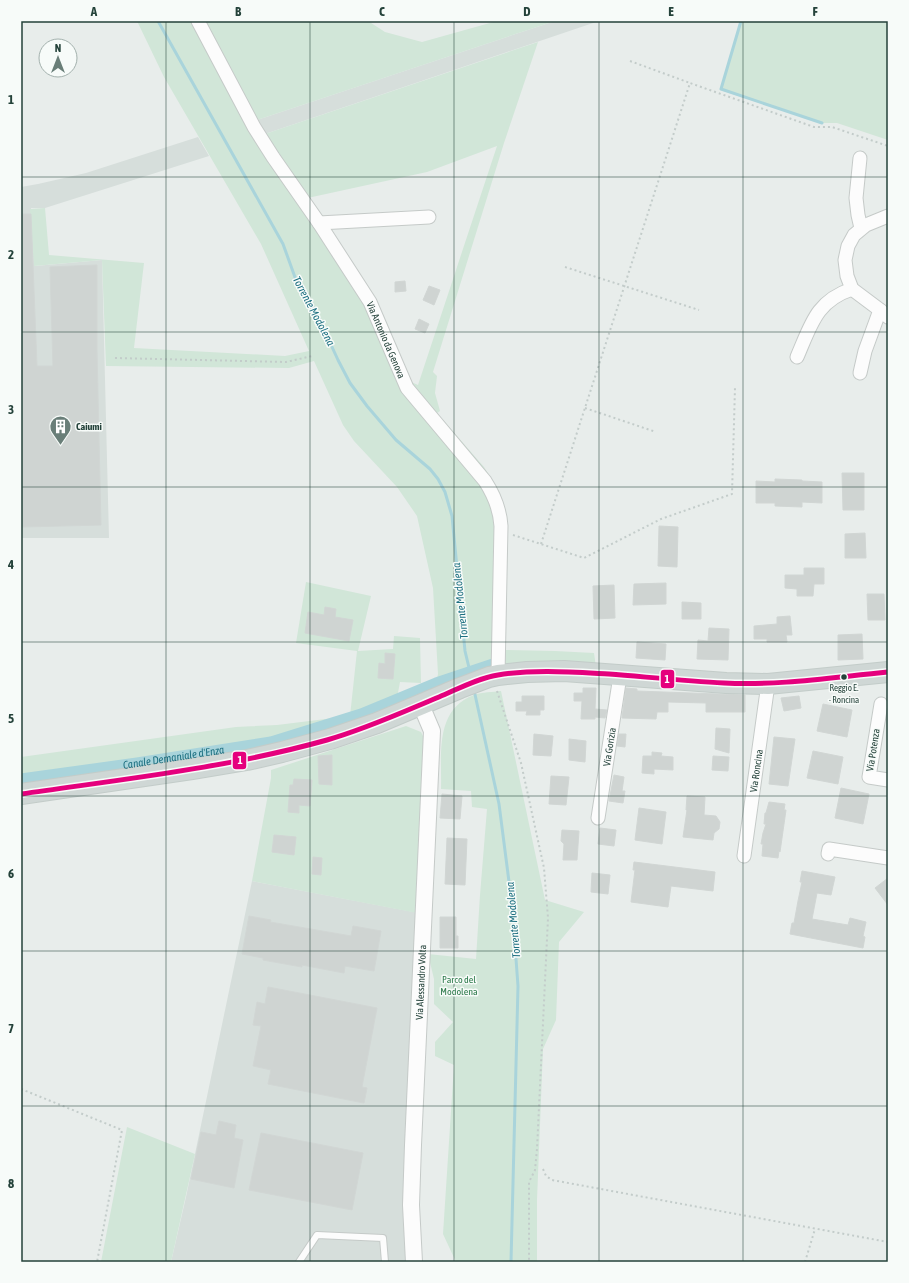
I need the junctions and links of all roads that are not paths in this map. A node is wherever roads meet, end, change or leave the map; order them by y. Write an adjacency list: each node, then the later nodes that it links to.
1 (198, 21): 5 (street, Via Antonio da Genova)
2 (860, 158): 6 (street)
3 (888, 216): 6 (street)
4 (429, 217): 5 (street)
5 (319, 223): 13 (street, Via Antonio da Genova)
6 (862, 228): 7 (street)
7 (852, 289): 8 (street); 9 (street)
8 (884, 313): 10 (street)
9 (797, 357)
10 (860, 372)
11 (888, 672): 14 (main road)
12 (620, 676): 13 (main road); 14 (main road); 19 (street, Via Gorizia)
13 (495, 681): 15 (main road)
14 (768, 684): 21 (street, Via Roncina)
15 (421, 704): 18 (main road); 25 (street, Via Alessandro Volta)
16 (881, 704): 17 (street, Via Potenza)
17 (888, 780)
18 (21, 794)
19 (598, 818)
20 (828, 854): 22 (street)
21 (744, 856)
22 (888, 858)
23 (299, 1262): 24 (lane)
24 (385, 1262)
25 (414, 1262)

